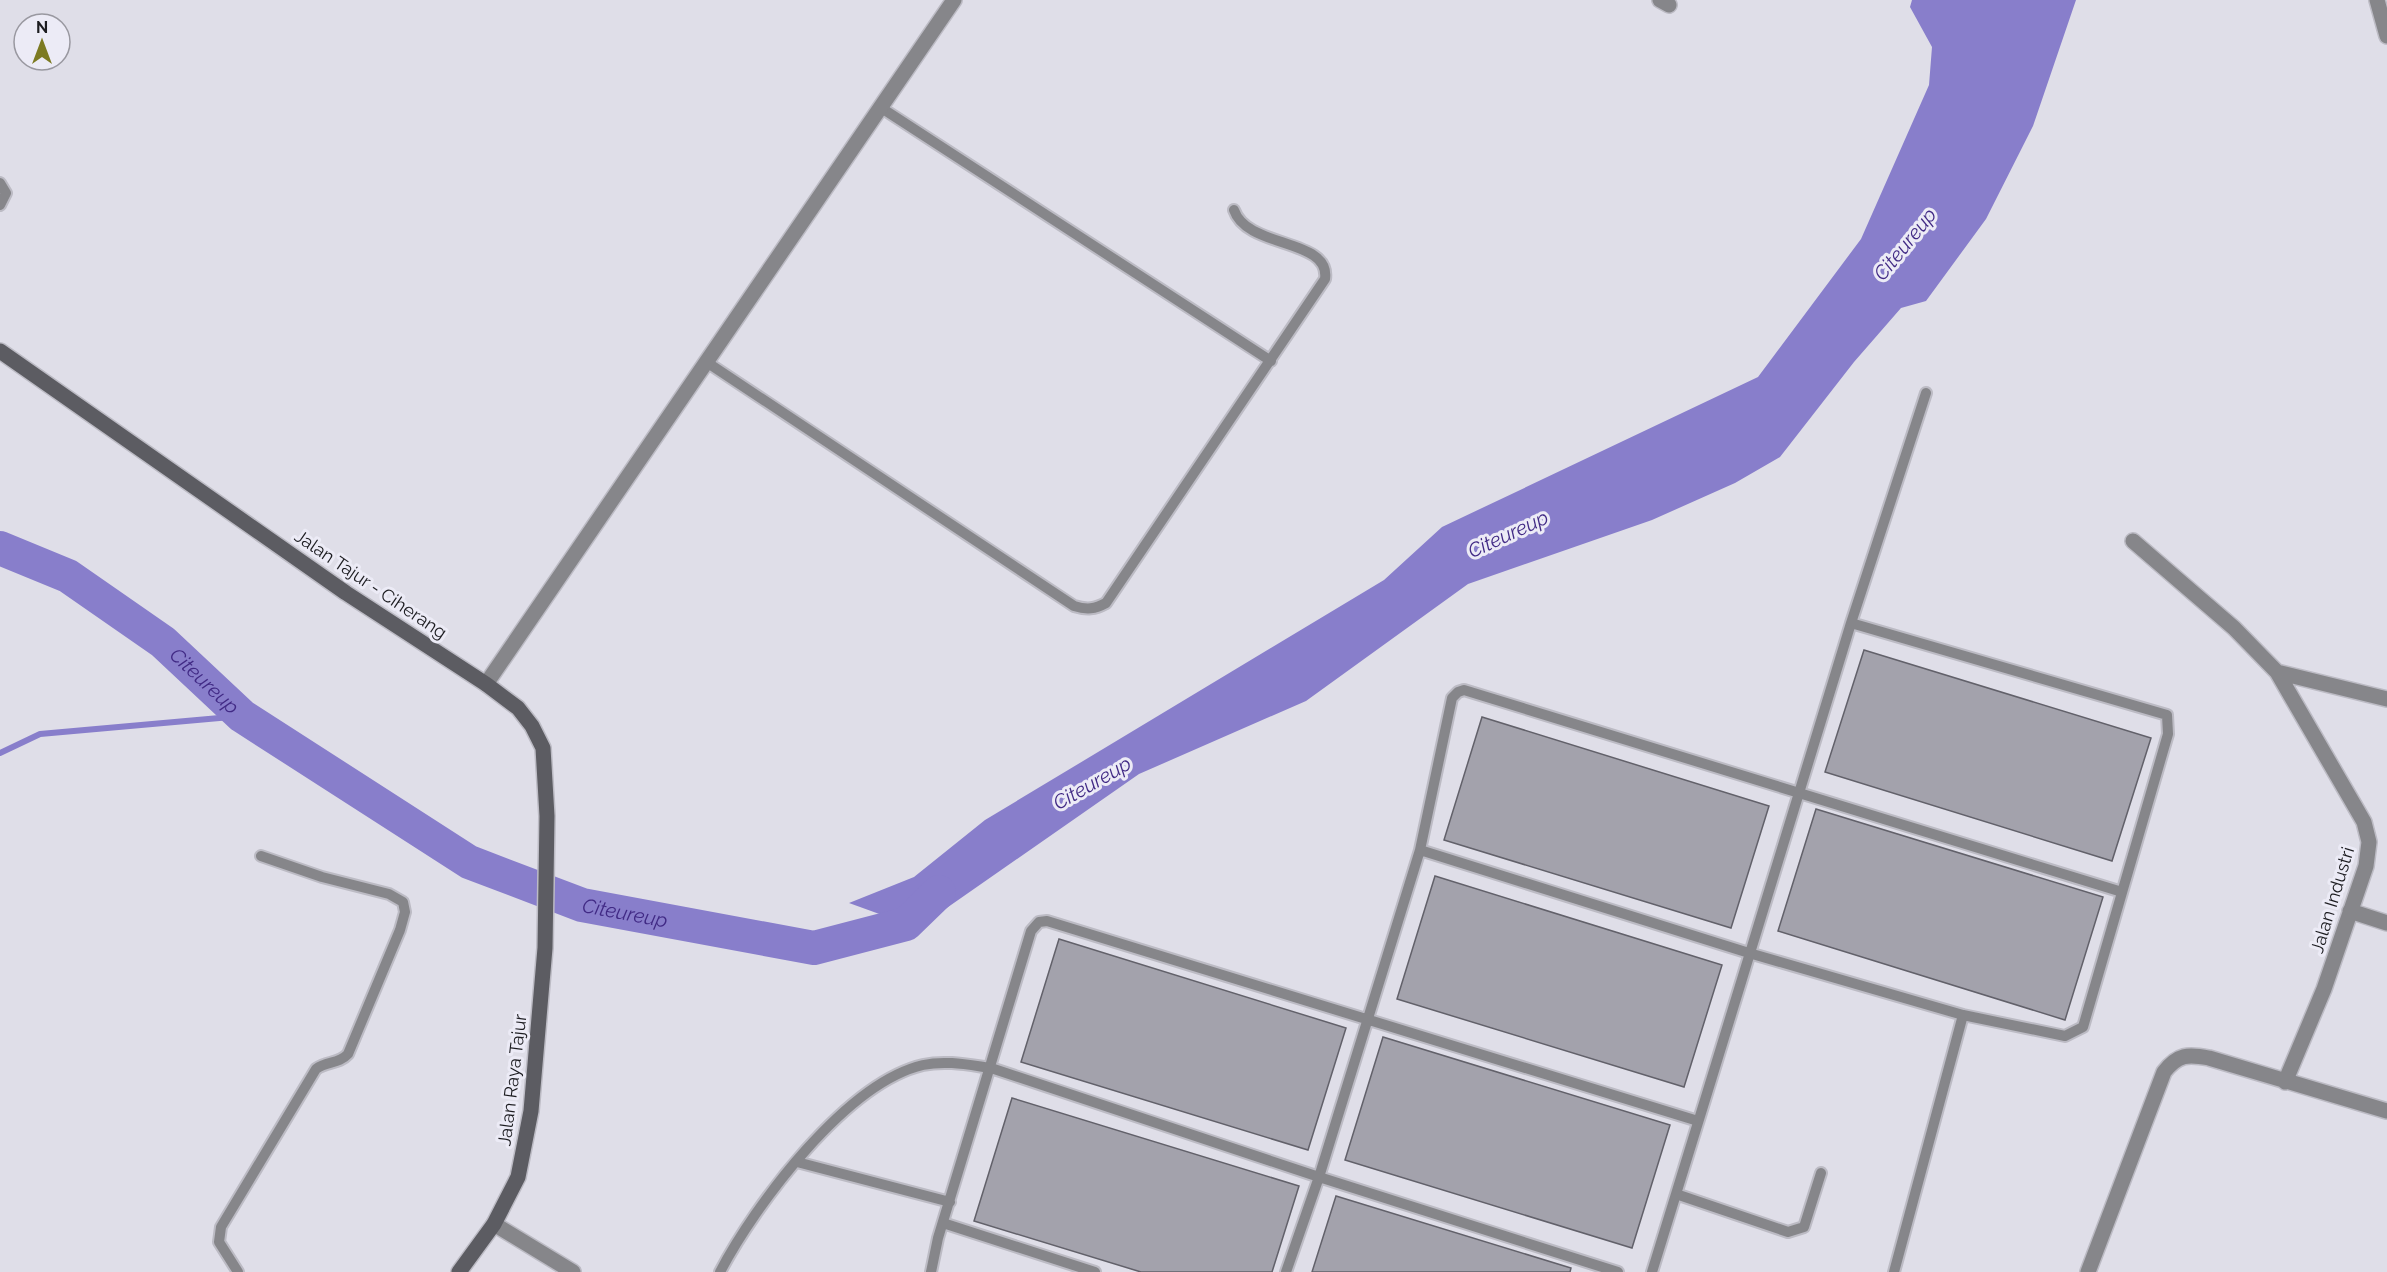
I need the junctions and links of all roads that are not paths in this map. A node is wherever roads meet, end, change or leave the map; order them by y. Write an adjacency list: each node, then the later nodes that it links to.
1 (954, 0): 4 (street)
2 (2377, 0): 3 (street)
3 (2387, 36)
4 (880, 107): 9 (lane); 10 (street)
5 (0, 183): 6 (lane)
6 (0, 205)
7 (1234, 210): 9 (lane)
8 (0, 351): 15 (main road, Jalan Tajur - Ciherang)
9 (1271, 361): 10 (lane)
10 (708, 363): 15 (street)
11 (1926, 393): 13 (lane)
12 (2133, 541): 14 (street, Jalan Industri)
13 (1851, 623): 17 (lane); 20 (lane)
14 (2277, 672): 16 (street); 21 (street, Jalan Industri)
15 (486, 684): 23 (main road, Jalan Tajur - Ciherang)
16 (2387, 699)
17 (1799, 791): 18 (lane); 20 (lane); 24 (lane)
18 (1420, 850): 24 (lane); 26 (lane)
19 (261, 856): 38 (lane)
20 (2122, 892): 25 (lane)
21 (2350, 911): 22 (street); 28 (street, Jalan Industri)
22 (2387, 923)
23 (545, 948): 37 (main road, Jalan Raya Tajur)
24 (1749, 953): 25 (lane); 30 (lane)
25 (1963, 1015): 47 (lane)
26 (1366, 1019): 27 (lane); 30 (lane); 33 (lane)
27 (991, 1068): 31 (lane); 33 (lane); 35 (lane)
28 (2285, 1082): 29 (street); 48 (street)
29 (2387, 1112)
30 (1698, 1121): 34 (lane)
31 (797, 1162): 35 (lane); 41 (lane)
32 (1821, 1173): 34 (lane)
33 (1319, 1178): 44 (lane); 45 (lane)
34 (1676, 1194): 46 (lane)
35 (950, 1202): 36 (lane)
36 (943, 1223): 42 (lane); 43 (lane)
37 (494, 1224): 39 (main road, Jalan Raya Tajur); 40 (street)
38 (238, 1272)
39 (459, 1272)
40 (573, 1272)
41 (720, 1272)
42 (931, 1272)
43 (1095, 1272)
44 (1286, 1272)
45 (1618, 1272)
46 (1652, 1272)
47 (1894, 1272)
48 (2088, 1272)

